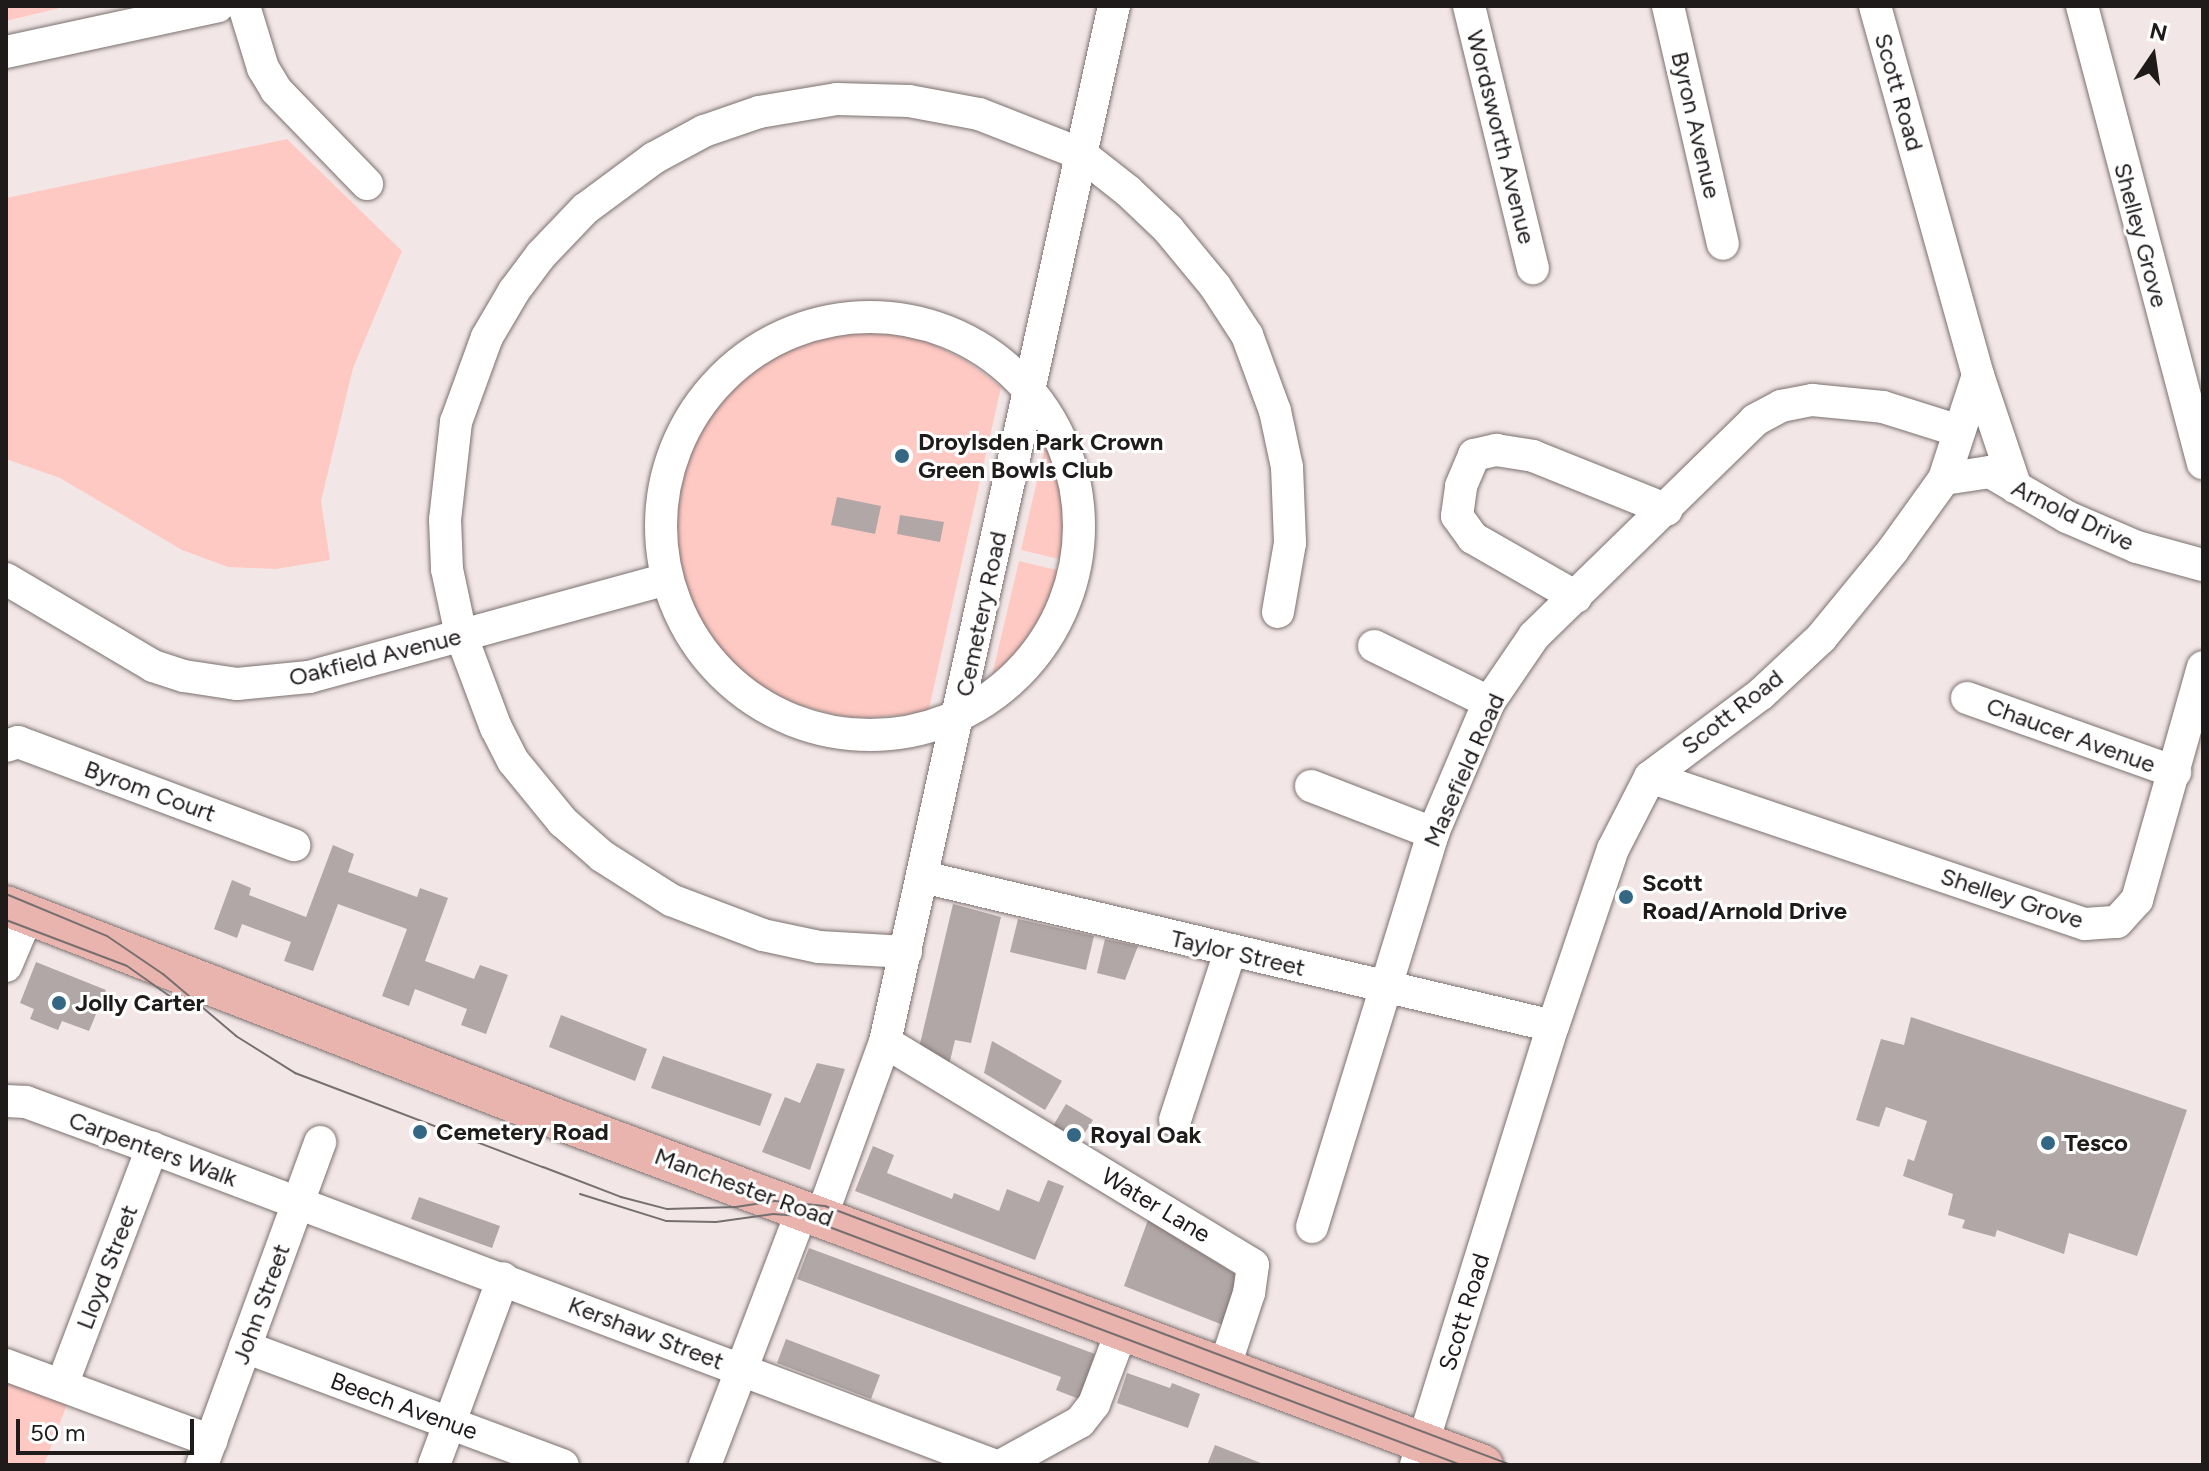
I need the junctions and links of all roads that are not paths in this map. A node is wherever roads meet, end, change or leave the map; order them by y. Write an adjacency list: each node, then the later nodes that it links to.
1 (218, 6): 8 (street)
2 (244, 6): 10 (street)
3 (1114, 6): 9 (street, Cemetery Road)
4 (1469, 6): 12 (street, Wordsworth Avenue)
5 (1668, 6): 11 (street, Byron Avenue)
6 (1875, 6): 13 (street, Scott Road)
7 (2082, 6): 16 (street, Shelley Grove)
8 (6, 52)
9 (1081, 154): 14 (street, Cemetery Road); 24 (street); 25 (street)
10 (367, 184)
11 (1723, 244)
12 (1533, 268)
13 (1978, 375): 15 (street, Scott Road); 18 (street)
14 (1030, 391): 22 (street); 30 (street, Cemetery Road); 30 (street)
15 (1959, 431): 17 (street, Scott Road); 19 (street, Masefield Road)
16 (2203, 463)
17 (1944, 479): 18 (street, Arnold Drive); 33 (street, Scott Road)
18 (2016, 488): 20 (street, Arnold Drive)
19 (1667, 510): 23 (street, Masefield Road); 23 (street)
20 (2203, 565)
21 (6, 579): 25 (street, Oakfield Avenue)
22 (667, 579): 25 (street, Oakfield Avenue); 30 (street)
23 (1576, 597): 29 (street, Masefield Road)
24 (1278, 612)
25 (461, 635): 39 (street)
26 (1374, 646): 29 (street)
27 (2203, 667): 32 (street, Shelley Grove)
28 (1967, 698): 32 (street, Chaucer Avenue)
29 (1489, 702): 35 (street, Masefield Road)
30 (958, 722): 37 (street, Cemetery Road)
31 (6, 746): 36 (street, Byrom Court)
32 (2175, 772): 33 (street, Shelley Grove)
33 (1650, 777): 43 (street, Scott Road)
34 (1311, 786): 35 (street)
35 (1433, 833): 42 (street, Masefield Road)
36 (294, 845)
37 (923, 877): 39 (street, Cemetery Road); 40 (street, Taylor Street)
38 (17, 910): 41 (street); 50 (main road, Manchester Road)
39 (906, 952): 44 (street, Cemetery Road)
40 (1230, 952): 42 (street, Taylor Street); 46 (street)
41 (6, 966)
42 (1385, 988): 43 (street, Taylor Street); 51 (street, Masefield Road)
43 (1553, 1026): 61 (street, Scott Road)
44 (885, 1042): 50 (street, Cemetery Road); 56 (street, Water Lane)
45 (6, 1101): 48 (street, Carpenters Walk)
46 (1175, 1120)
47 (320, 1142): 49 (street, John Street)
48 (152, 1148): 49 (street, Carpenters Walk); 58 (street, Lloyd Street)
49 (299, 1203): 52 (street, Kershaw Street); 54 (street, John Street)
50 (812, 1212): 53 (main road, Manchester Road); 57 (street, Cemetery Road)
51 (1312, 1227)
52 (503, 1278): 57 (street, Kershaw Street); 59 (street)
53 (1122, 1330): 56 (main road, Manchester Road); 66 (street)
54 (245, 1347): 59 (street, Beech Avenue); 60 (street, John Street)
55 (6, 1365): 58 (street)
56 (1225, 1366): 61 (main road, Manchester Road)
57 (742, 1369): 64 (street, Cemetery Road); 65 (street, Kershaw Street)
58 (62, 1385): 60 (street)
59 (448, 1422): 62 (street); 63 (street, Beech Avenue)
60 (206, 1453)
61 (1419, 1454): 67 (main road, Manchester Road)
62 (434, 1465)
63 (563, 1465)
64 (705, 1465)
65 (993, 1465)
66 (1002, 1465)
67 (1483, 1465)

